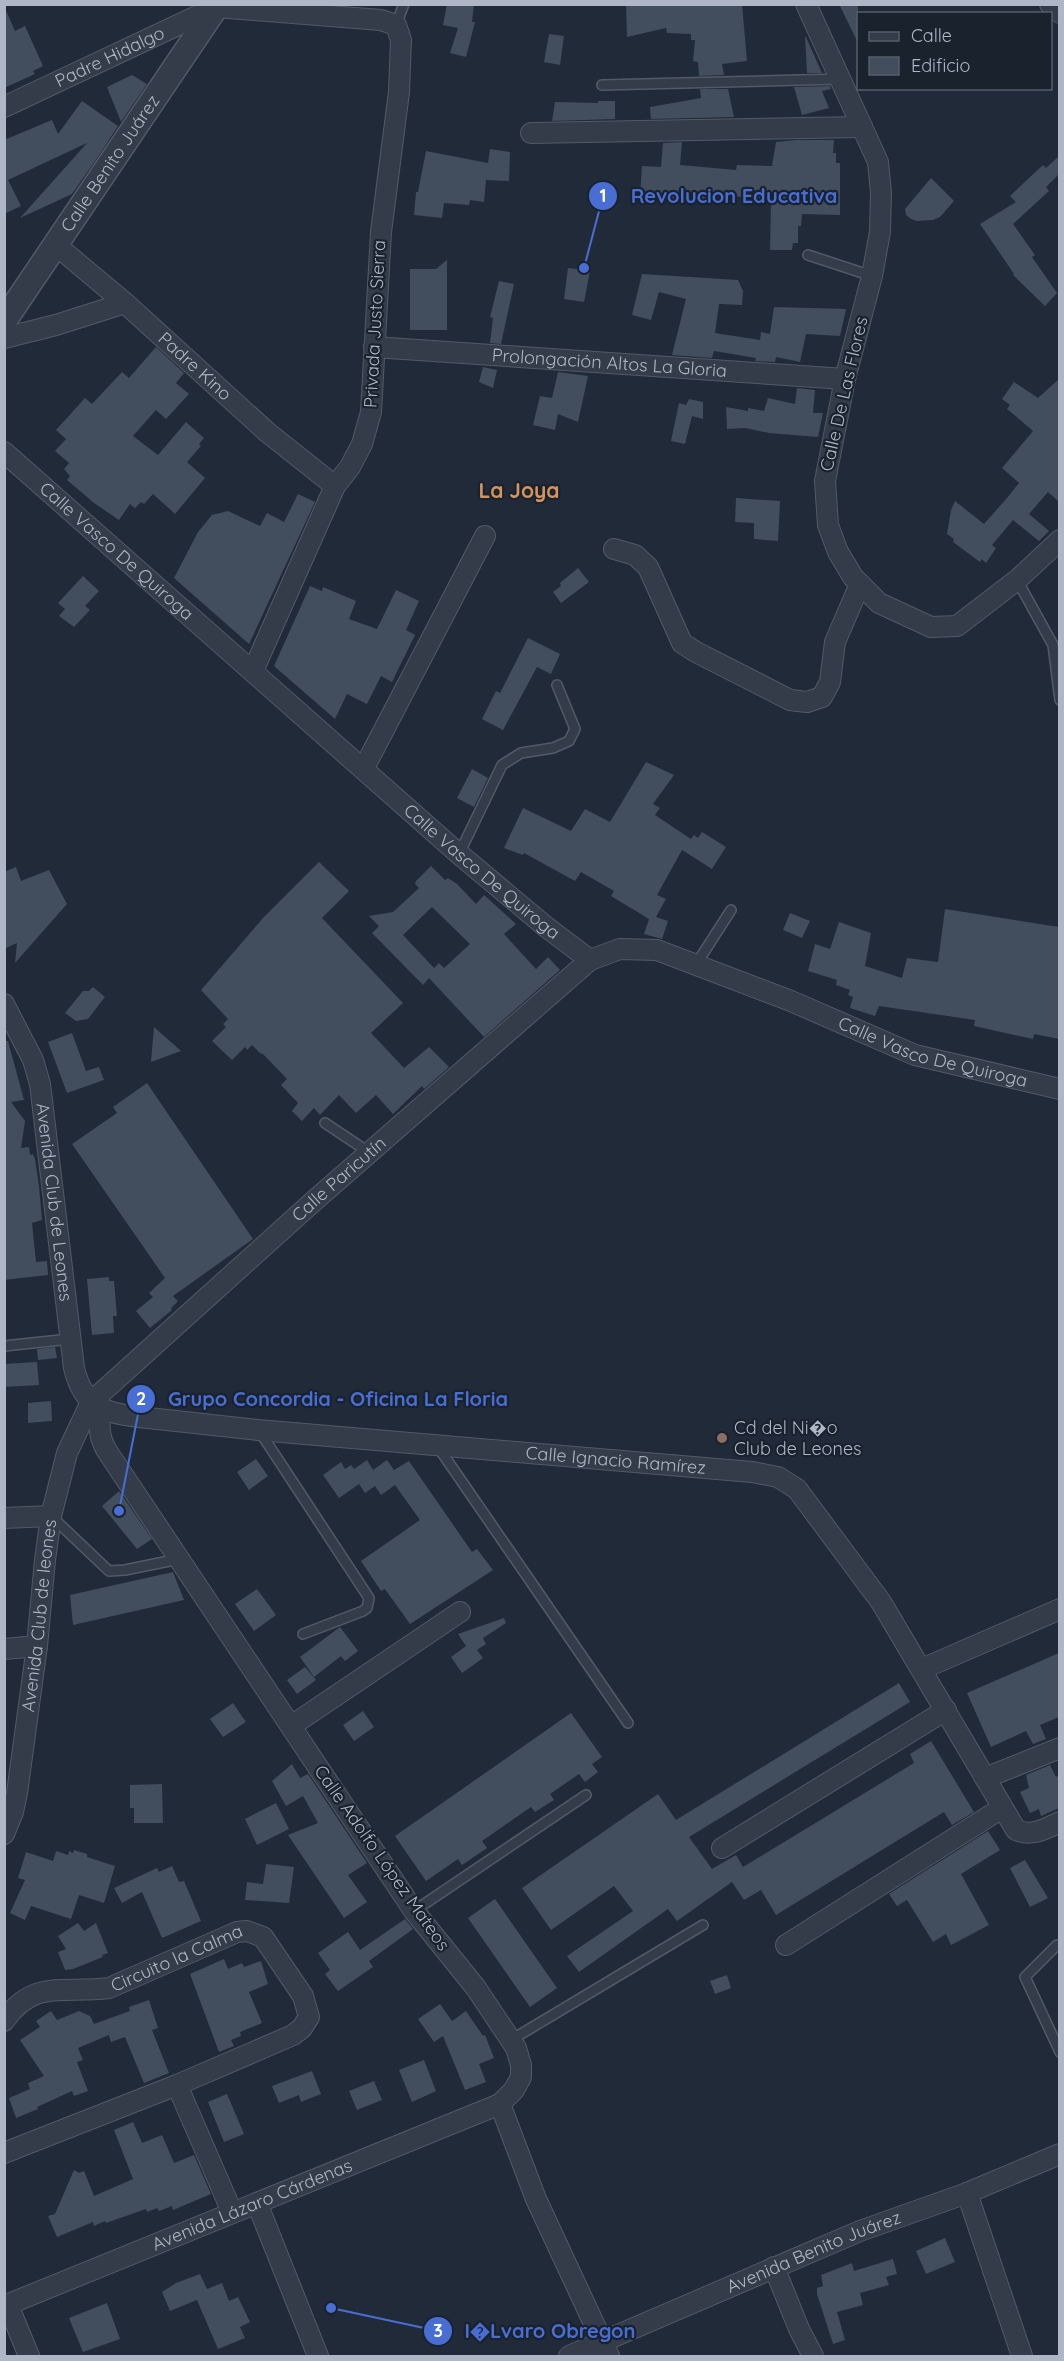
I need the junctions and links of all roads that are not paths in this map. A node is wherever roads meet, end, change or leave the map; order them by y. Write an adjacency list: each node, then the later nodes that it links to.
1 (404, 4): 6 (lane)
2 (806, 4): 7 (street, Calle De Las Flores)
3 (1050, 4): 5 (street)
4 (217, 6): 6 (street); 9 (street, Padre Hidalgo); 12 (street, Calle Benito Juárez)
5 (1059, 13)
6 (396, 25): 18 (street, Privada Justo Sierra)
7 (840, 78): 8 (lane); 10 (street, Calle De Las Flores)
8 (602, 85)
9 (4, 107)
10 (862, 127): 11 (street); 14 (street, Calle De Las Flores)
11 (531, 133)
12 (57, 246): 15 (street, Padre Kino); 16 (street, Calle Benito Juárez)
13 (808, 255): 14 (lane)
14 (872, 276): 19 (street, Calle De Las Flores)
15 (125, 303): 17 (street); 21 (street, Padre Kino)
16 (4, 321)
17 (4, 338)
18 (374, 347): 19 (street, Prolongación Altos La Gloria); 21 (street, Privada Justo Sierra)
19 (844, 379): 26 (street, Calle De Las Flores)
20 (4, 452): 27 (street, Calle Vasco De Quiroga)
21 (335, 486): 27 (street, Privada Justo Sierra)
22 (485, 536): 30 (street)
23 (1059, 540): 25 (street, Calle De Las Flores)
24 (614, 549): 26 (street)
25 (1017, 580): 26 (street, Calle De Las Flores); 29 (lane)
26 (860, 584)
27 (253, 671): 30 (street, Calle Vasco De Quiroga)
28 (557, 685): 31 (lane)
29 (1059, 700)
30 (364, 768): 31 (street, Calle Vasco De Quiroga)
31 (459, 854): 33 (street, Calle Vasco De Quiroga)
32 (731, 910): 34 (lane)
33 (591, 960): 34 (street, Calle Vasco De Quiroga); 38 (street, Calle Paricutín)
34 (695, 966): 36 (street, Calle Vasco De Quiroga)
35 (4, 1004): 39 (street, Avenida Club de Leones)
36 (1059, 1089)
37 (325, 1123): 38 (lane)
38 (370, 1153): 41 (street, Calle Paricutín)
39 (70, 1339): 40 (lane); 41 (street, Avenida Club de Leones)
40 (4, 1346)
41 (96, 1406): 42 (street, Calle Ignacio Ramírez); 44 (street, Avenida Club de leones); 46 (street, Calle Adolfo López Mateos)
42 (258, 1430): 43 (street, Calle Ignacio Ramírez); 49 (lane)
43 (437, 1445): 52 (street, Calle Ignacio Ramírez); 54 (lane)
44 (51, 1516): 45 (street); 46 (lane); 50 (street, Avenida Club de leones)
45 (4, 1518)
46 (179, 1560): 55 (street, Calle Adolfo López Mateos)
47 (1059, 1610): 52 (street)
48 (460, 1612): 55 (street)
49 (303, 1634)
50 (37, 1646): 51 (street); 58 (street, Avenida Club de leones)
51 (4, 1649)
52 (922, 1669): 53 (street, Calle Ignacio Ramírez)
53 (946, 1710): 57 (street, Calle Ignacio Ramírez); 63 (street)
54 (627, 1723)
55 (291, 1726): 64 (street, Calle Adolfo López Mateos)
56 (1059, 1748): 57 (street)
57 (985, 1778): 60 (street, Calle Ignacio Ramírez)
58 (10, 1793): 62 (street, Avenida Club de leones)
59 (586, 1795): 64 (lane)
60 (1002, 1808): 61 (street, Calle Ignacio Ramírez); 66 (street)
61 (1059, 1822)
62 (4, 1834)
63 (722, 1848)
64 (414, 1911): 69 (street, Calle Adolfo López Mateos)
65 (703, 1925): 69 (lane)
66 (786, 1945)
67 (1057, 1945): 70 (lane)
68 (4, 2021): 71 (street, Circuito la Calma)
69 (511, 2040): 72 (street, Calle Adolfo López Mateos)
70 (1059, 2052)
71 (177, 2085): 73 (street, Circuito la Calma); 77 (street)
72 (500, 2104): 76 (street, Avenida Lázaro Cárdenas); 80 (street)
73 (4, 2153)
74 (1059, 2154): 75 (street, Avenida Benito Juárez)
75 (967, 2193): 78 (street, Avenida Benito Juárez); 85 (street)
76 (257, 2203): 77 (street, Avenida Lázaro Cárdenas); 82 (street)
77 (232, 2212): 79 (street, Avenida Lázaro Cárdenas)
78 (774, 2267): 80 (street, Avenida Benito Juárez); 84 (street)
79 (6, 2305): 81 (street)
80 (606, 2349): 83 (street, Avenida Benito Juárez)
81 (29, 2356)
82 (318, 2356)
83 (569, 2356)
84 (813, 2356)
85 (1022, 2356)

